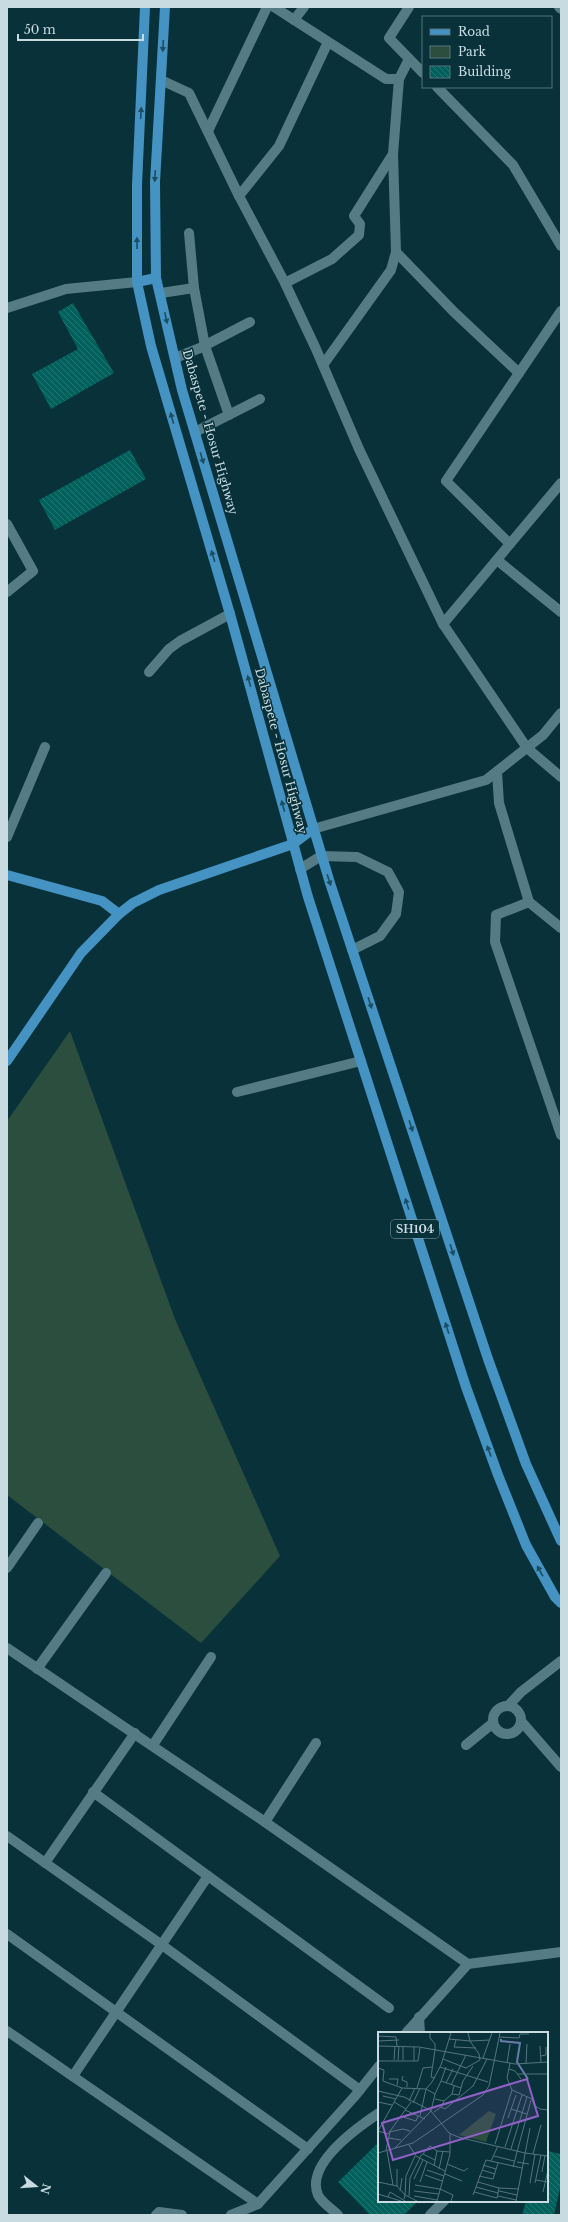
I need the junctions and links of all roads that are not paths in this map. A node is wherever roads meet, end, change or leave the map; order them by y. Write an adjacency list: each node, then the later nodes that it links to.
1 (145, 7): 21 (main road, Dabaspete - Hosur Highway, one-way to 1)
2 (165, 7): 12 (main road, Dabaspete - Hosur Highway, one-way to 12)
3 (267, 7): 14 (street)
4 (274, 7): 7 (street)
5 (304, 7): 7 (street)
6 (409, 7): 9 (street)
7 (294, 20): 8 (street)
8 (328, 42): 11 (street); 16 (street)
9 (410, 59): 10 (street); 11 (street)
10 (422, 72)
11 (399, 79): 15 (street)
12 (161, 80): 14 (street); 20 (main road, Dabaspete - Hosur Highway, one-way to 20)
13 (438, 88): 18 (street)
14 (208, 131): 16 (street)
15 (393, 154): 19 (street); 22 (street)
16 (239, 196): 22 (street)
17 (189, 233): 23 (street)
18 (561, 246)
19 (396, 252): 30 (street); 31 (street)
20 (156, 278): 21 (main road); 24 (main road, Dabaspete - Hosur Highway)
21 (137, 282): 25 (street); 41 (main road, Dabaspete - Hosur Highway, one-way to 21)
22 (285, 283): 30 (street)
23 (194, 288): 24 (street); 28 (street)
24 (161, 293): 29 (main road, Dabaspete - Hosur Highway, one-way to 29)
25 (7, 308)
26 (561, 311): 31 (street)
27 (250, 322): 28 (street)
28 (205, 346): 29 (street); 33 (street)
29 (175, 358): 34 (main road, Dabaspete - Hosur Highway)
30 (323, 365): 42 (street)
31 (519, 373): 37 (street)
32 (260, 399): 33 (street)
33 (229, 415): 34 (street)
34 (195, 432): 49 (main road, Dabaspete - Hosur Highway, one-way to 49)
35 (561, 483): 37 (street)
36 (7, 524): 39 (street)
37 (510, 544): 38 (street)
38 (497, 560): 40 (street); 42 (street)
39 (7, 592)
40 (561, 612)
41 (230, 614): 43 (street); 51 (main road, Dabaspete - Hosur Highway, one-way to 41)
42 (443, 624): 46 (street)
43 (150, 672)
44 (561, 712): 46 (street)
45 (46, 747): 50 (street)
46 (527, 748): 47 (street); 48 (street)
47 (497, 772): 49 (street); 55 (street)
48 (561, 777)
49 (313, 829): 51 (main road, Dabaspete - Hosur Highway); 52 (main road, SH104)
50 (7, 838)
51 (293, 844): 53 (main road, SH104); 56 (main road, Dabaspete - Hosur Highway)
52 (321, 856): 53 (street); 58 (main road, SH104, one-way to 58); 58 (street)
53 (300, 869): 60 (main road, SH104)
54 (7, 875): 56 (main road)
55 (529, 902): 57 (street); 62 (street)
56 (119, 914): 59 (main road, Dabaspete - Hosur Highway)
57 (561, 928)
58 (352, 950): 64 (main road, SH104, one-way to 64)
59 (7, 1061)
60 (361, 1061): 61 (street); 67 (main road, SH104, one-way to 60)
61 (237, 1092)
62 (561, 1135)
63 (38, 1523): 65 (street)
64 (561, 1541)
65 (7, 1568)
66 (106, 1573): 71 (street)
67 (561, 1604)
68 (7, 1648): 71 (street)
69 (211, 1657): 78 (street)
70 (561, 1661): 72 (street)
71 (37, 1669): 75 (street)
72 (508, 1706): 73 (street); 74 (street)
73 (521, 1721): 74 (street); 79 (street)
74 (493, 1723): 77 (street)
75 (134, 1733): 78 (street); 80 (street)
76 (316, 1743): 81 (street)
77 (466, 1745)
78 (153, 1746): 81 (street)
79 (561, 1767)
80 (93, 1792): 83 (street); 84 (street)
81 (265, 1822): 88 (street)
82 (7, 1836): 83 (street)
83 (45, 1863): 86 (street)
84 (208, 1876): 86 (street); 89 (street)
85 (7, 1934): 90 (street)
86 (162, 1945): 90 (street); 97 (street)
87 (561, 1952): 88 (street)
88 (468, 1964): 91 (street)
89 (389, 2008)
90 (116, 2012): 96 (street); 99 (street)
91 (418, 2017): 93 (street); 94 (street)
92 (7, 2031): 96 (street)
93 (407, 2032)
94 (420, 2032)
95 (378, 2067): 97 (street)
96 (74, 2076): 101 (street)
97 (360, 2090): 99 (street)
98 (378, 2113): 105 (street)
99 (308, 2149): 101 (street)
100 (443, 2202): 106 (street)
101 (258, 2204): 104 (street)
102 (156, 2215): 103 (street)
103 (182, 2215)
104 (231, 2215)
105 (337, 2215)
106 (430, 2215)

